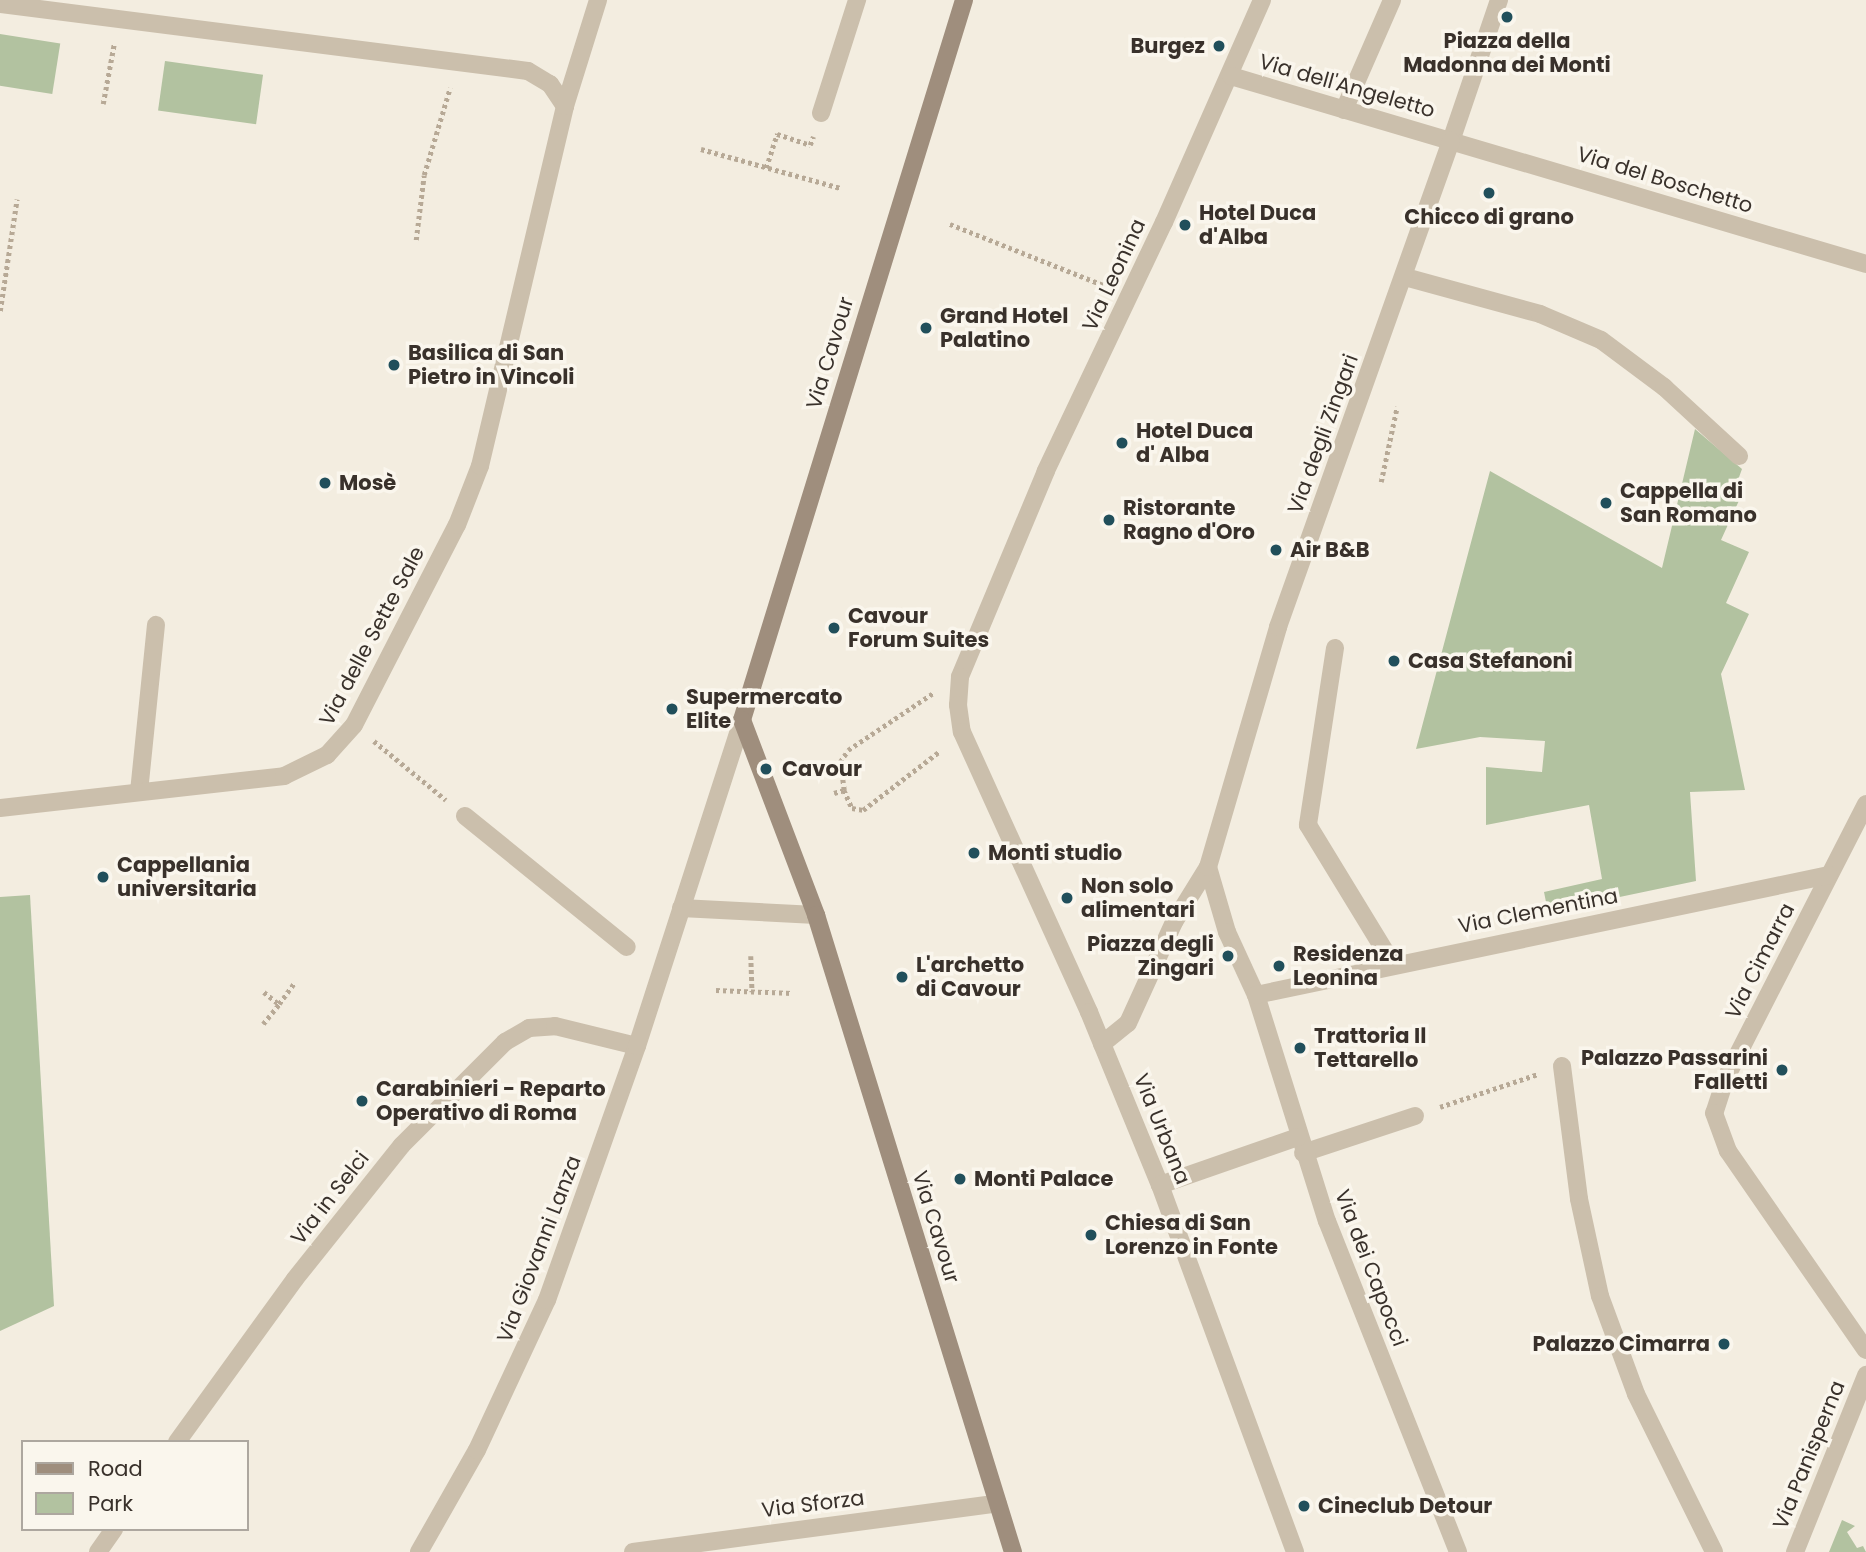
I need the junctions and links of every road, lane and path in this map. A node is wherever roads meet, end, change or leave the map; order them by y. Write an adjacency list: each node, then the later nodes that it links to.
1 (598, 0): 12 (street, Via delle Sette Sale)
2 (857, 0): 14 (street)
3 (964, 0): 32 (main road, Via Cavour)
4 (1262, 0): 10 (street, Via Leonina)
5 (1392, 0): 13 (street)
6 (1499, 0): 15 (street, Via degli Zingari)
7 (0, 5): 8 (street)
8 (457, 61): 12 (street); 21 (path)
9 (110, 62): 11 (path)
10 (1231, 76): 13 (street, Via dell'Angeletto); 31 (street, Via Leonina)
11 (103, 104)
12 (565, 106): 37 (street, Via delle Sette Sale)
13 (1344, 110): 15 (street, Via dell'Angeletto)
14 (821, 113): 17 (path)
15 (1451, 141): 22 (street, Via del Boschetto); 23 (street, Via degli Zingari)
16 (701, 149): 17 (path)
17 (766, 168): 18 (path)
18 (841, 188)
19 (17, 199): 25 (path)
20 (950, 224): 24 (path)
21 (416, 240)
22 (1866, 264)
23 (1405, 277): 27 (street); 42 (street, Via degli Zingari)
24 (1094, 285)
25 (0, 311)
26 (1397, 407): 28 (path)
27 (1740, 456)
28 (1381, 482)
29 (156, 625): 37 (street)
30 (1335, 648): 48 (street)
31 (960, 677): 35 (path); 57 (street, Via Urbana)
32 (742, 720): 44 (street, Via Giovanni Lanza); 45 (main road, Via Cavour)
33 (369, 736): 36 (path)
34 (925, 765): 35 (path)
35 (844, 790): 38 (path)
36 (435, 791)
37 (139, 792): 40 (street, Via delle Sette Sale)
38 (834, 793)
39 (1866, 804): 43 (street, Via Cimarra)
40 (0, 808)
41 (465, 816): 46 (street)
42 (1208, 867): 54 (street); 57 (street)
43 (1829, 876): 48 (street, Via Clementina); 63 (street, Via Cimarra)
44 (681, 908): 45 (street); 58 (street, Via Giovanni Lanza)
45 (816, 915): 66 (main road, Via Cavour)
46 (627, 947)
47 (751, 956): 52 (path)
48 (1393, 964): 54 (street, Via Clementina)
49 (296, 982): 55 (path)
50 (716, 990): 52 (path)
51 (264, 992): 55 (path)
52 (752, 992): 53 (path)
53 (792, 993)
54 (1256, 995): 61 (street, Via dei Capocci)
55 (279, 1004): 56 (path)
56 (263, 1024)
57 (1102, 1044): 62 (street, Via Urbana)
58 (637, 1046): 65 (street, Via in Selci); 69 (street, Via Giovanni Lanza)
59 (1562, 1066): 60 (path); 74 (street)
60 (1415, 1116): 61 (street)
61 (1301, 1145): 62 (street); 73 (street, Via dei Capocci)
62 (1160, 1185): 72 (street, Via Urbana)
63 (1866, 1350)
64 (1866, 1374): 75 (street, Via Panisperna)
65 (178, 1440)
66 (998, 1503): 70 (street, Via Sforza); 71 (main road, Via Cavour)
67 (113, 1531): 68 (street)
68 (98, 1552)
69 (419, 1552)
70 (633, 1552)
71 (1013, 1552)
72 (1295, 1552)
73 (1458, 1552)
74 (1714, 1552)
75 (1795, 1552)

